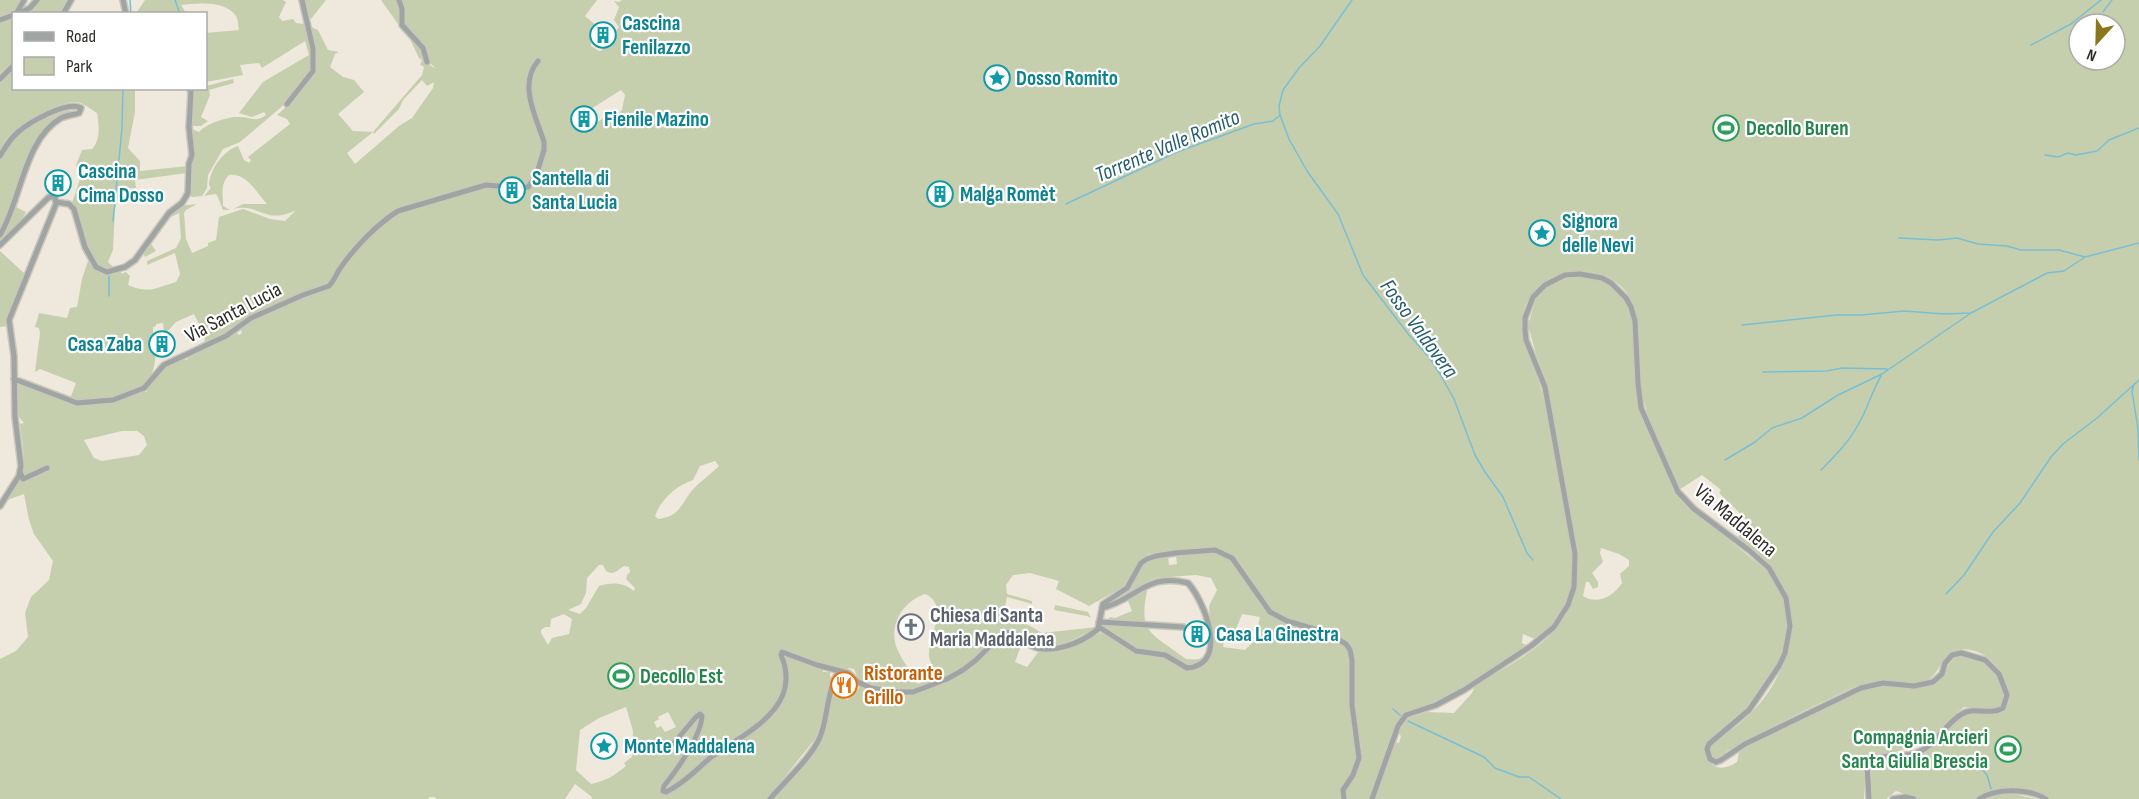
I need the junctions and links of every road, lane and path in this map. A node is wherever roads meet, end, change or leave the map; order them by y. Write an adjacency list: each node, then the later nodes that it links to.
1 (37, 0): 4 (street)
2 (302, 0): 10 (street)
3 (399, 0): 6 (street)
4 (21, 12)
5 (538, 61): 15 (street, Via Santa Lucia)
6 (426, 62)
7 (12, 67): 8 (street)
8 (0, 79)
9 (190, 90): 12 (street)
10 (287, 104)
11 (0, 156): 13 (street)
12 (56, 202): 14 (street); 15 (street)
13 (0, 235)
14 (0, 245)
15 (14, 379): 17 (street)
16 (47, 468): 17 (street)
17 (20, 472): 18 (street)
18 (0, 507)
19 (1102, 608): 20 (street); 20 (street); 25 (street)
20 (1099, 625): 21 (street); 22 (street)
21 (1183, 627)
22 (840, 671): 23 (street); 24 (street)
23 (673, 744)
24 (770, 799)
25 (1344, 799)
26 (1372, 799): 27 (street, Via Maddalena)
27 (1869, 799)
28 (1893, 799): 29 (street)
29 (1914, 799)
30 (1979, 799): 31 (street)
31 (2046, 799)

